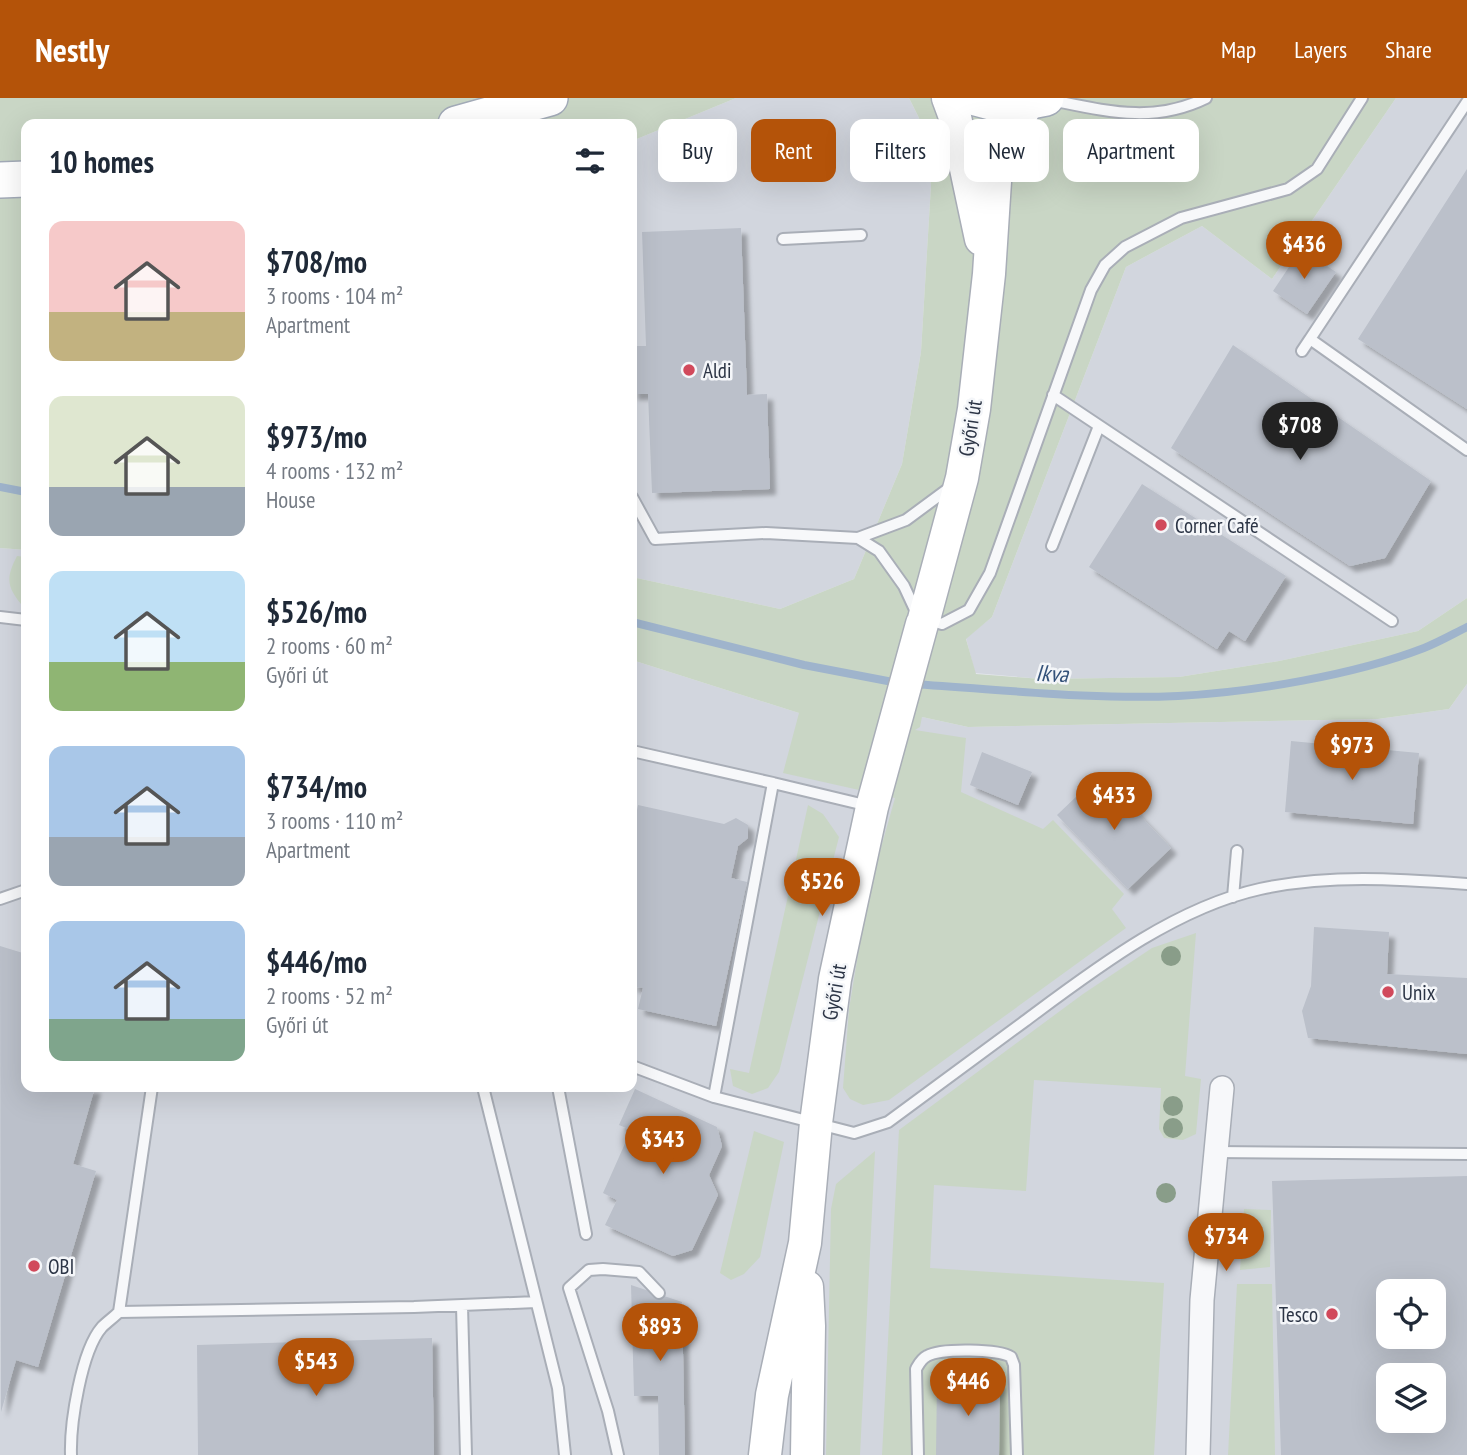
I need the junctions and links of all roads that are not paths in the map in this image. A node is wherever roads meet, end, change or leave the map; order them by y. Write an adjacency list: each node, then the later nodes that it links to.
1 (550, 98): 8 (main road)
2 (948, 98): 13 (main road, Győri út)
3 (975, 98): 6 (main road)
4 (1206, 98): 6 (lane)
5 (1362, 98): 16 (lane)
6 (1039, 100): 13 (main road, Győri út)
7 (1467, 102): 14 (lane)
8 (474, 119)
9 (21, 179): 10 (main road)
10 (0, 180)
11 (861, 236): 12 (lane)
12 (783, 239)
13 (989, 274): 19 (main road, Győri út)
14 (1310, 340): 15 (lane); 18 (lane)
15 (1302, 351)
16 (1053, 395): 17 (lane); 26 (lane)
17 (1099, 426): 22 (lane); 25 (lane)
18 (1467, 450)
19 (962, 478): 21 (lane); 26 (main road, Győri út)
20 (637, 506): 21 (lane)
21 (858, 538): 26 (lane)
22 (1052, 546)
23 (0, 617): 24 (lane)
24 (21, 619)
25 (1392, 621)
26 (921, 628): 29 (main road, Győri út)
27 (637, 752): 28 (lane)
28 (772, 783): 29 (lane); 40 (lane)
29 (872, 807): 41 (main road, Győri út)
30 (1237, 851): 33 (lane)
31 (1467, 884): 33 (lane)
32 (21, 892): 34 (lane)
33 (1233, 897): 41 (lane)
34 (0, 899)
35 (637, 1068): 40 (lane)
36 (1222, 1088): 42 (street)
37 (151, 1092): 49 (lane)
38 (484, 1092): 47 (lane)
39 (559, 1092): 44 (lane)
40 (714, 1097): 41 (lane)
41 (816, 1123): 45 (main road, Győri út)
42 (1215, 1152): 43 (lane); 58 (street)
43 (1467, 1154)
44 (586, 1234)
45 (805, 1243): 54 (main road, Győri út); 55 (main road, Győri út)
46 (659, 1293): 53 (lane)
47 (536, 1302): 48 (lane); 52 (lane)
48 (462, 1306): 49 (lane); 51 (lane)
49 (119, 1312): 50 (lane)
50 (71, 1455)
51 (466, 1455)
52 (565, 1455)
53 (618, 1455)
54 (765, 1455)
55 (807, 1455)
56 (918, 1455): 57 (lane)
57 (1017, 1455)
58 (1198, 1455)

